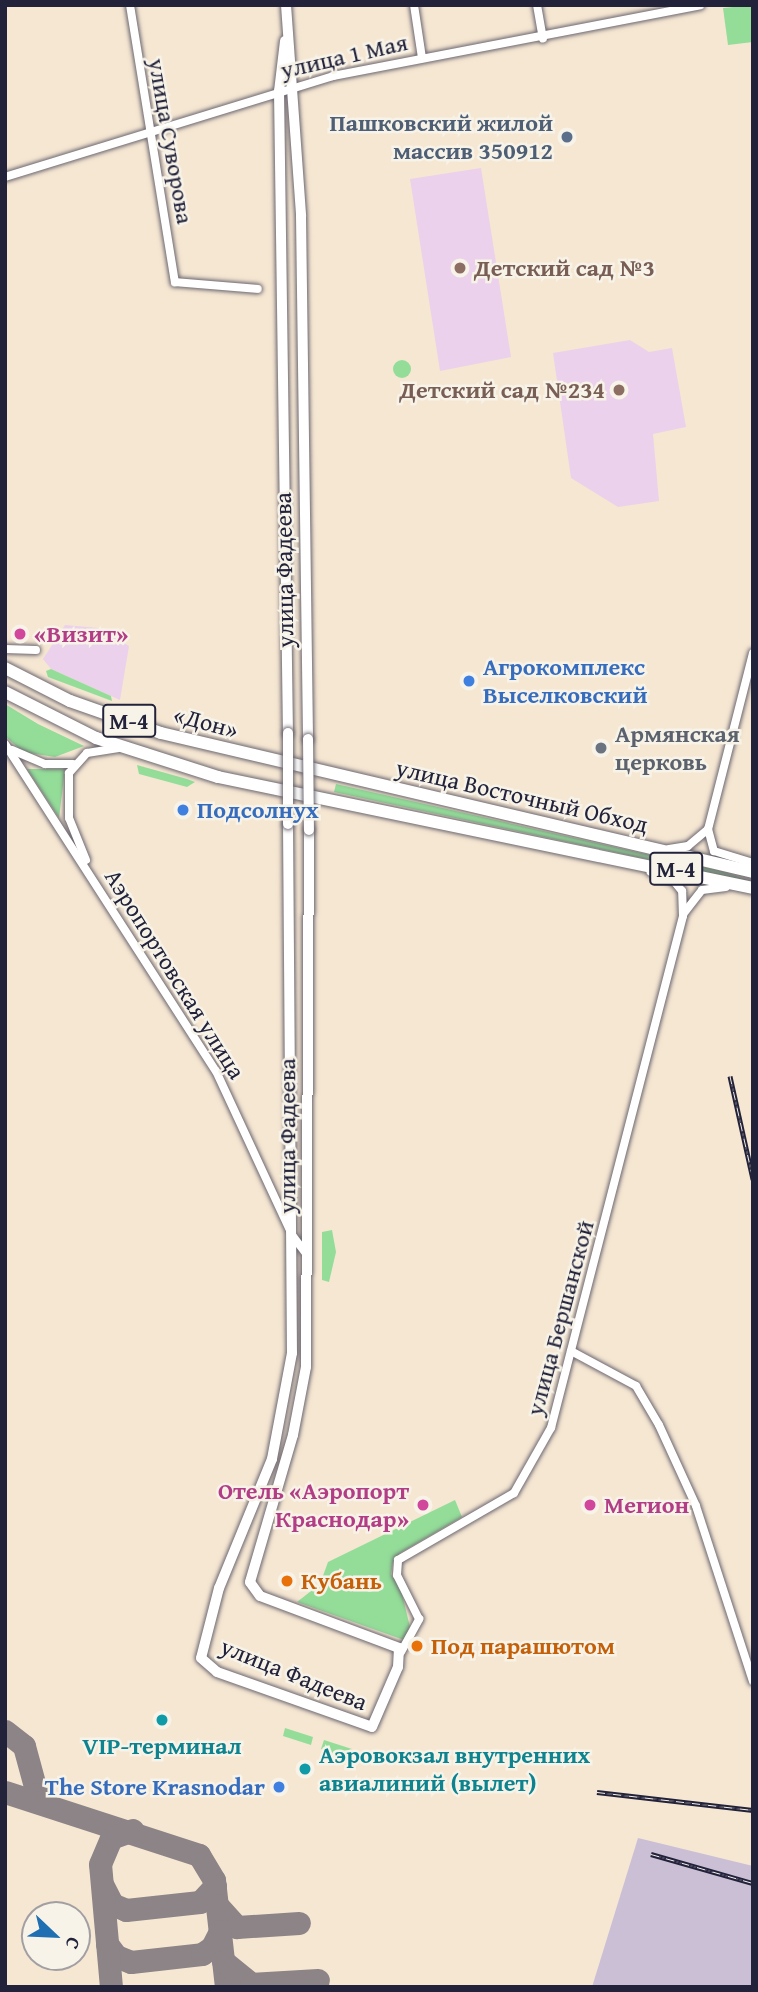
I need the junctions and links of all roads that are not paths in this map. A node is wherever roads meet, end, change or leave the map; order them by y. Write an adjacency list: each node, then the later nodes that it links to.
1 (131, 5): 11 (street, улица Суворова)
2 (286, 5): 6 (main road, улица Фадеева)
3 (414, 5): 8 (street)
4 (537, 5): 7 (street)
5 (700, 5): 7 (street, улица 1 Мая)
6 (287, 21): 9 (main road, улица Фадеева); 10 (main road, улица Фадеева)
7 (543, 38): 8 (street, улица 1 Мая)
8 (422, 58): 9 (street, улица 1 Мая)
9 (294, 86): 10 (street, улица 1 Мая); 13 (main road, улица Фадеева)
10 (279, 91): 11 (street, улица 1 Мая); 14 (main road, улица Фадеева)
11 (152, 133): 12 (street, улица 1 Мая); 15 (street, улица Суворова)
12 (5, 177)
13 (301, 216): 14 (main road); 33 (main road, улица Фадеева, bridge)
14 (284, 218): 32 (main road, улица Фадеева, bridge)
15 (258, 289)
16 (5, 649): 17 (street)
17 (36, 650)
18 (753, 653): 26 (street)
19 (5, 668): 24 (highway, «Дон» / М-4)
20 (5, 692): 22 (highway, «Дон» / М-4)
21 (8, 746): 23 (street); 31 (street, Аэропортовская улица)
22 (121, 748): 23 (street); 25 (highway, «Дон» / М-4)
23 (73, 764): 31 (street)
24 (363, 782): 27 (highway, улица Восточный Обход / М-4)
25 (357, 803): 28 (highway, улица Восточный Обход / М-4)
26 (708, 829): 27 (street); 29 (street)
27 (661, 850): 30 (highway, улица Восточный Обход / М-4)
28 (598, 855): 34 (highway, улица Восточный Обход / М-4); 35 (street, улица Бершанской)
29 (753, 863)
30 (753, 872)
31 (90, 873): 37 (street, Аэропортовская улица)
32 (289, 880): 33 (main road); 36 (main road, улица Фадеева)
33 (309, 880): 39 (main road, улица Фадеева)
34 (753, 890): 35 (street, улица Бершанской)
35 (683, 916): 44 (street, улица Бершанской)
36 (292, 1202): 37 (street); 38 (main road, улица Фадеева)
37 (279, 1206): 38 (street, Аэропортовская улица)
38 (292, 1235): 39 (street, Аэропортовская улица); 40 (main road, улица Фадеева)
39 (307, 1255): 41 (main road, улица Фадеева)
40 (292, 1274): 41 (main road); 43 (main road, улица Фадеева)
41 (306, 1274): 42 (main road, улица Фадеева)
42 (306, 1288): 43 (main road); 46 (main road, улица Фадеева)
43 (292, 1289): 45 (main road, улица Фадеева)
44 (571, 1351): 47 (street, улица Бершанской); 48 (street)
45 (247, 1516): 46 (main road); 47 (main road, улица Фадеева)
46 (267, 1521): 47 (main road, улица Фадеева)
47 (401, 1652)
48 (753, 1681)

